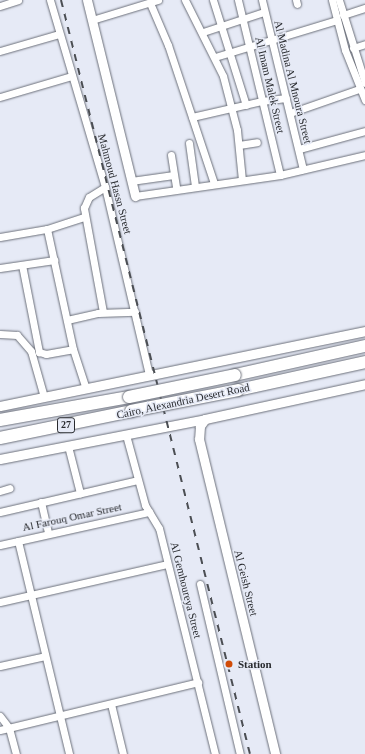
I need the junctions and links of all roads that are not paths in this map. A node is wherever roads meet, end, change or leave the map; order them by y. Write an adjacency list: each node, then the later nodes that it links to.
1 (18, 0): 12 (street)
2 (50, 0): 21 (street, Mahmoud Hassn Street)
3 (86, 0): 17 (street, Mahmoud Hassn Street)
4 (158, 0): 11 (street)
5 (185, 0): 20 (street)
6 (213, 0): 19 (street)
7 (238, 0): 16 (street, Al Imam Malek Street)
8 (262, 0): 14 (street, Al Madina Al Mnoura Street)
9 (332, 0): 18 (street)
10 (339, 0): 15 (street)
11 (150, 3): 17 (street); 40 (street)
12 (0, 6)
13 (365, 8): 15 (street)
14 (264, 12): 16 (street); 22 (street, Al Madina Al Mnoura Street)
15 (343, 15): 25 (street)
16 (242, 18): 19 (street); 24 (street, Al Imam Malek Street)
17 (92, 20): 52 (street, Mahmoud Hassn Street)
18 (337, 20): 22 (street); 32 (street)
19 (221, 25): 20 (street); 27 (street)
20 (203, 32): 28 (street)
21 (59, 34): 26 (street); 30 (street, Mahmoud Hassn Street)
22 (271, 39): 24 (street); 34 (street, Al Madina Al Mnoura Street)
23 (365, 44): 25 (street)
24 (249, 46): 27 (street); 36 (street, Al Imam Malek Street)
25 (353, 48): 29 (street)
26 (0, 52)
27 (230, 53): 28 (street); 37 (street)
28 (215, 57): 38 (street)
29 (362, 67): 31 (street)
30 (72, 76): 33 (street); 55 (street, Mahmoud Hassn Street)
31 (365, 83)
32 (359, 89): 35 (street); 39 (street)
33 (0, 97)
34 (286, 98): 36 (street); 39 (street, Al Madina Al Mnoura Street)
35 (365, 100)
36 (262, 101): 37 (street); 50 (street, Al Imam Malek Street)
37 (246, 105): 38 (street)
38 (233, 108): 40 (street); 44 (street)
39 (290, 113): 45 (street, Al Madina Al Mnoura Street)
40 (192, 117): 53 (street)
41 (365, 131): 45 (street)
42 (257, 142): 44 (street)
43 (189, 143): 54 (street)
44 (239, 145): 51 (street)
45 (298, 149): 48 (street, Al Madina Al Mnoura Street)
46 (171, 155): 49 (street)
47 (365, 155): 48 (street)
48 (303, 169): 50 (street)
49 (174, 175): 52 (street); 56 (street)
50 (280, 175): 51 (street)
51 (242, 180): 53 (street)
52 (131, 181): 57 (street, Mahmoud Hassn Street)
53 (214, 183): 54 (street)
54 (195, 186): 56 (street)
55 (106, 187): 58 (street); 65 (street, Mahmoud Hassn Street)
56 (176, 188): 57 (street)
57 (135, 196)
58 (85, 217): 59 (street); 64 (street)
59 (47, 229): 60 (street); 61 (street)
60 (0, 237)
61 (54, 260): 62 (street); 66 (street)
62 (22, 265): 63 (street); 70 (street)
63 (0, 268)
64 (103, 312): 65 (street); 66 (street)
65 (135, 312): 72 (street, Mahmoud Hassn Street)
66 (66, 320): 70 (street)
67 (365, 331): 72 (street)
68 (0, 334): 75 (street)
69 (365, 346): 78 (highway, Cairo, Alexandria Desert Road / 27, bridge)
70 (73, 349): 74 (street)
71 (365, 362): 80 (highway, Cairo, Alexandria Desert Road / 27, bridge)
72 (149, 375): 74 (street)
73 (365, 384): 77 (street)
74 (86, 389): 75 (street)
75 (44, 397): 76 (street)
76 (0, 406)
77 (205, 419): 79 (street); 110 (street, Al Geish Street)
78 (0, 420)
79 (126, 434): 81 (street); 83 (street, Al Gemhoureya Street)
80 (0, 438)
81 (68, 446): 82 (street); 86 (street)
82 (0, 459)
83 (138, 480): 86 (street); 89 (street, Al Gemhoureya Street)
84 (10, 488): 85 (street)
85 (0, 491)
86 (80, 493): 87 (street)
87 (41, 502): 88 (street); 90 (street)
88 (0, 512)
89 (149, 512): 90 (street, Al Farouq Omar Street); 93 (street, Al Gemhoureya Street)
90 (48, 533): 91 (street, Al Farouq Omar Street)
91 (18, 541): 92 (street, Al Farouq Omar Street); 95 (street)
92 (0, 545)
93 (167, 564): 95 (street); 99 (street, Al Gemhoureya Street)
94 (200, 584): 109 (street)
95 (31, 595): 96 (street); 97 (street)
96 (0, 602)
97 (45, 656): 98 (street); 102 (street)
98 (0, 666)
99 (198, 682): 100 (street); 108 (street, Al Gemhoureya Street)
100 (111, 704): 102 (street); 107 (street)
101 (0, 716): 103 (street)
102 (60, 716): 103 (street); 106 (street)
103 (9, 728): 104 (street); 105 (street)
104 (0, 730)
105 (16, 754)
106 (68, 754)
107 (123, 754)
108 (214, 754)
109 (240, 754)
110 (275, 754)

